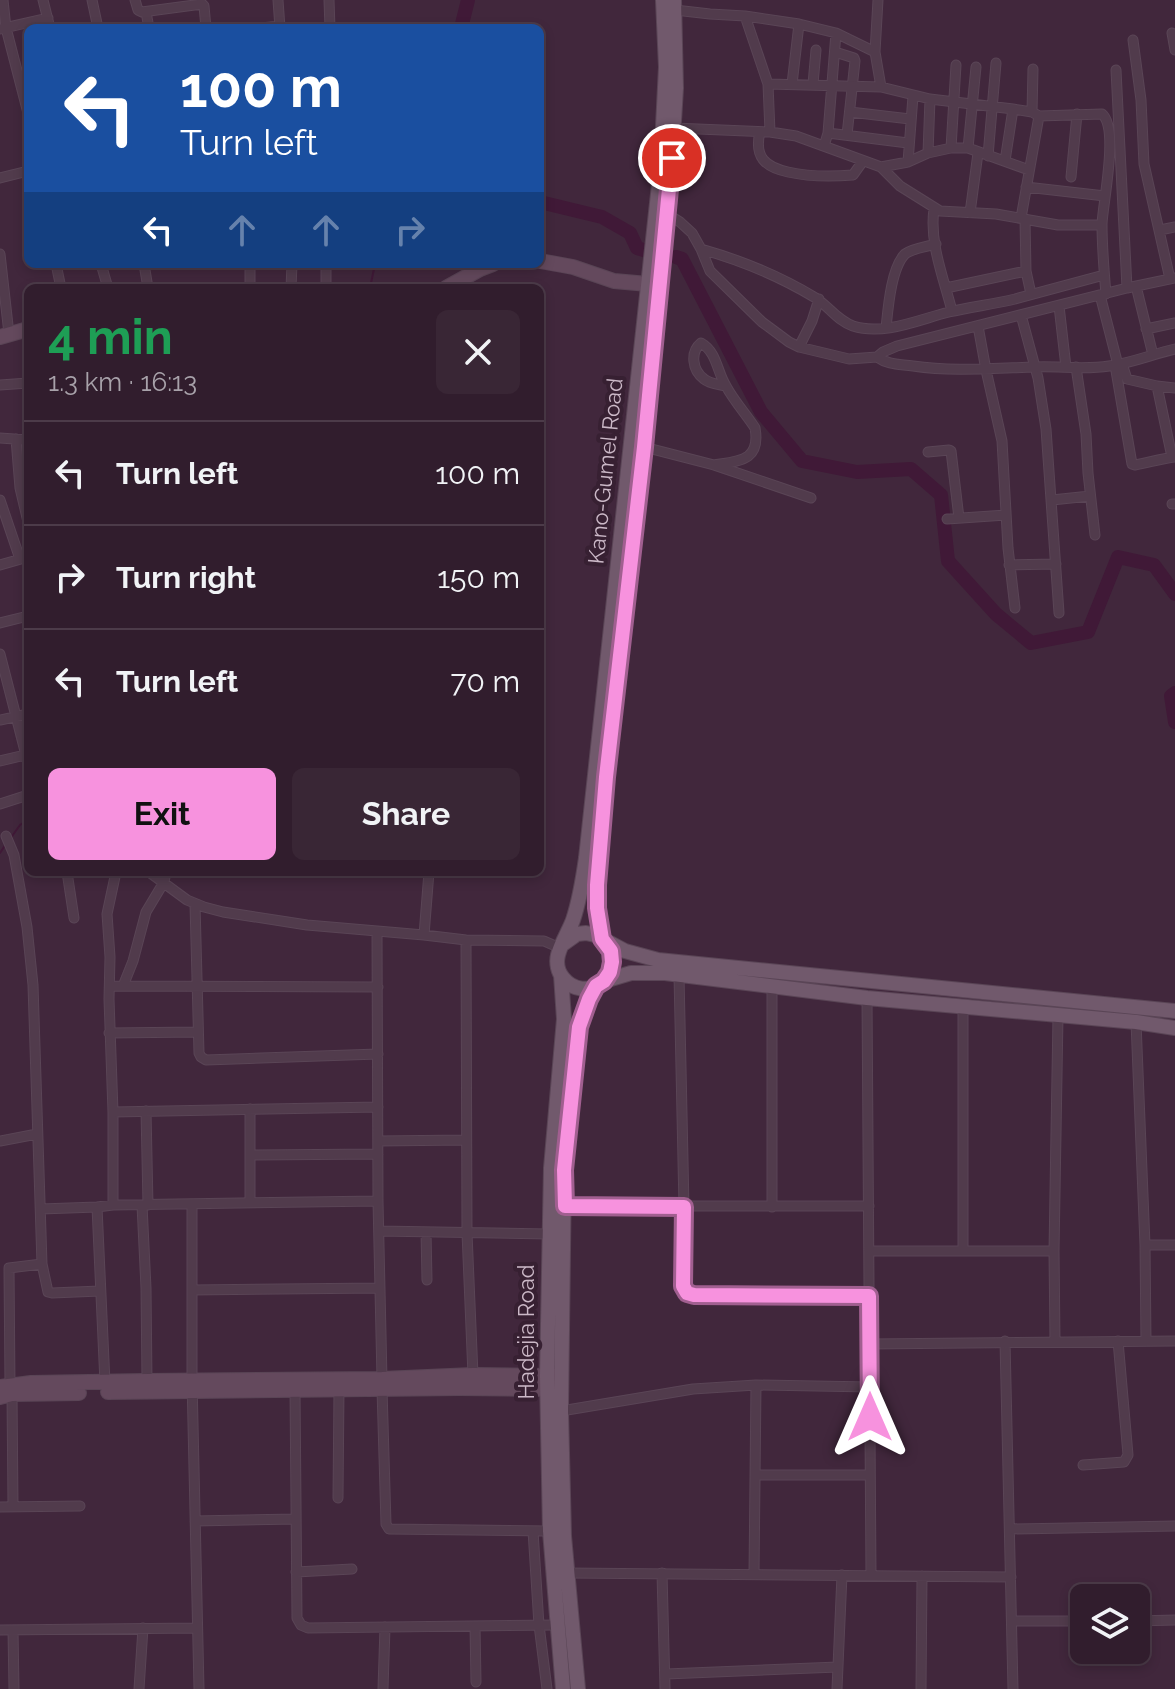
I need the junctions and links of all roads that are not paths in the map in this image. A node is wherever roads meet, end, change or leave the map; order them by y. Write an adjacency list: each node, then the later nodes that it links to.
1 (3, 0): 20 (street)
2 (43, 0): 12 (street)
3 (92, 0): 13 (street)
4 (135, 0): 10 (street)
5 (278, 0): 16 (street)
6 (329, 0): 17 (street)
7 (878, 0): 28 (street)
8 (671, 3): 11 (street); 23 (main road, Kano-Gumel Road)
9 (176, 4): 10 (street); 15 (street)
10 (146, 12): 14 (street)
11 (745, 16): 18 (street); 34 (street)
12 (49, 23)
13 (97, 24)
14 (148, 24)
15 (206, 24)
16 (280, 24)
17 (330, 24)
18 (799, 24): 21 (street); 35 (street)
19 (24, 26): 20 (street)
20 (3, 29): 42 (street)
21 (836, 33): 27 (street); 28 (street)
22 (1172, 33): 26 (street)
23 (670, 35): 51 (main road, Kano-Gumel Road); 87 (main road, Kano-Gumel Road)
24 (1133, 40): 77 (street)
25 (816, 50): 36 (street)
26 (1175, 50)
27 (835, 52): 37 (street); 38 (street)
28 (875, 52): 39 (street)
29 (996, 63): 45 (street)
30 (956, 65): 43 (street)
31 (976, 67): 44 (street)
32 (1033, 69): 48 (street)
33 (1116, 70): 88 (street)
34 (768, 84): 35 (street); 52 (street)
35 (792, 84): 36 (street)
36 (813, 84): 37 (street)
37 (832, 86): 38 (street); 53 (street)
38 (853, 87): 39 (street); 47 (street)
39 (881, 87): 40 (street)
40 (913, 96): 41 (street); 50 (street)
41 (930, 99): 43 (street); 59 (street)
42 (24, 100)
43 (953, 101): 44 (street); 57 (street)
44 (973, 104): 45 (street); 58 (street)
45 (993, 107): 46 (street); 60 (street)
46 (1013, 109): 48 (street); 62 (street)
47 (850, 112): 50 (street); 54 (street)
48 (1036, 114): 49 (street); 65 (street)
49 (1077, 114): 67 (street); 70 (street)
50 (910, 119): 55 (street)
51 (674, 128): 52 (street); 73 (main road, Kano-Gumel Road)
52 (765, 132): 56 (street); 61 (street)
53 (828, 133): 54 (street); 56 (street)
54 (847, 135): 55 (street)
55 (908, 143): 63 (street)
56 (824, 146): 61 (street)
57 (951, 148): 58 (street); 59 (street)
58 (973, 151): 60 (street); 72 (street)
59 (928, 153): 63 (street)
60 (988, 156): 62 (street)
61 (863, 161): 64 (street)
62 (1005, 161): 65 (street)
63 (908, 162): 64 (street)
64 (881, 167): 71 (street)
65 (1029, 170): 69 (street)
66 (24, 172): 68 (street)
67 (1071, 177)
68 (0, 178)
69 (1026, 187): 70 (street); 74 (street)
70 (1105, 196): 75 (street)
71 (934, 209): 72 (street); 78 (street)
72 (970, 213): 74 (street)
73 (667, 214): 79 (street); 119 (main road, Kano-Gumel Road)
74 (1023, 219): 75 (street); 83 (street)
75 (1102, 225): 84 (street)
76 (1175, 227): 77 (street)
77 (1160, 230): 85 (street)
78 (936, 244): 89 (street); 99 (street)
79 (701, 249): 93 (street); 103 (street)
80 (0, 254): 91 (street)
81 (544, 262): 87 (street)
82 (483, 268): 86 (street)
83 (1026, 271): 89 (street); 90 (street)
84 (1104, 275): 90 (street); 92 (street)
85 (1173, 279): 88 (street)
86 (453, 284)
87 (648, 284): 131 (main road, Kano-Gumel Road)
88 (1132, 287): 92 (street); 100 (street)
89 (946, 288): 95 (street)
90 (1031, 294): 95 (street)
91 (2, 295): 102 (street)
92 (1103, 295): 94 (street); 107 (street)
93 (819, 299): 99 (street); 103 (street)
94 (1059, 306): 96 (street); 109 (street)
95 (952, 311): 99 (street)
96 (1021, 315): 98 (street); 108 (street)
97 (1175, 323): 100 (street)
98 (978, 326): 106 (street); 110 (street)
99 (886, 328)
100 (1146, 329): 105 (street)
101 (24, 330): 102 (street)
102 (4, 335)
103 (799, 347): 106 (street)
104 (1175, 349): 105 (street)
105 (1153, 355): 107 (street)
106 (877, 357): 110 (street)
107 (1118, 365): 109 (street); 114 (street); 121 (street)
108 (1035, 367): 109 (street); 110 (street); 126 (street)
109 (1071, 367): 123 (street)
110 (986, 370): 128 (street)
111 (24, 383): 112 (street)
112 (0, 385)
113 (725, 386): 113 (street); 122 (street)
114 (1157, 386): 115 (street); 121 (street)
115 (1175, 388)
116 (0, 438): 117 (street)
117 (16, 439): 118 (street); 127 (street)
118 (24, 440)
119 (644, 447): 122 (street); 131 (main road, Kano-Gumel Road)
120 (928, 452): 129 (street)
121 (1173, 457)
122 (714, 465): 124 (street)
123 (1090, 496): 126 (street); 132 (street)
124 (811, 498)
125 (0, 500): 133 (street)
126 (1052, 500): 135 (street)
127 (24, 505)
128 (1006, 515): 129 (street); 137 (street)
129 (959, 518): 130 (street)
130 (947, 519)
131 (628, 532): 161 (main road, Kano-Gumel Road); 162 (main road, Kano-Gumel Road)
132 (1095, 535)
133 (24, 558)
134 (24, 560): 136 (street)
135 (1056, 564): 137 (street); 139 (street)
136 (0, 565)
137 (1009, 565): 138 (street)
138 (1015, 608)
139 (1059, 613)
140 (24, 617): 141 (street)
141 (0, 623)
142 (0, 654): 144 (street)
143 (24, 715): 144 (street)
144 (15, 717): 145 (street); 146 (street)
145 (0, 720)
146 (24, 748)
147 (24, 759): 148 (street)
148 (0, 761)
149 (24, 796): 150 (street)
150 (0, 804)
151 (3, 842): 184 (street)
152 (68, 876): 157 (street)
153 (115, 876): 166 (street)
154 (429, 876): 159 (street)
155 (165, 877): 156 (street); 167 (street)
156 (195, 904): 158 (street); 169 (street)
157 (74, 918)
158 (377, 931): 159 (street); 170 (street)
159 (424, 935): 160 (street)
160 (466, 940): 162 (street); 185 (street)
161 (604, 941): 162 (main road); 165 (main road); 173 (main road)
162 (561, 946): 163 (main road)
163 (561, 975): 165 (main road); 204 (main road, Hadejia Road)
164 (679, 975): 165 (main road); 168 (main road); 198 (street)
165 (600, 984): 195 (main road, Hadejia Road)
166 (110, 986): 167 (street); 178 (street)
167 (123, 986): 169 (street)
168 (772, 986): 171 (main road); 199 (street)
169 (197, 987): 170 (street); 177 (street)
170 (378, 987): 179 (street)
171 (867, 998): 172 (main road); 196 (street)
172 (963, 1008): 174 (main road); 208 (street)
173 (1175, 1011)
174 (1058, 1016): 175 (main road); 209 (street)
175 (1136, 1022): 176 (main road); 205 (street)
176 (1175, 1028)
177 (198, 1032): 178 (street); 179 (street)
178 (109, 1033): 183 (street)
179 (378, 1054): 180 (street)
180 (378, 1107): 181 (street); 187 (street)
181 (250, 1109): 182 (street); 189 (street)
182 (146, 1111): 183 (street); 194 (street)
183 (113, 1112): 193 (street)
184 (37, 1134): 186 (street); 200 (street)
185 (465, 1140): 187 (street); 203 (street)
186 (0, 1141)
187 (378, 1141): 188 (street)
188 (378, 1154): 189 (street); 190 (street)
189 (251, 1155): 191 (street)
190 (378, 1201): 191 (street); 201 (street)
191 (250, 1203): 192 (street)
192 (192, 1204): 194 (street); 214 (street)
193 (113, 1205): 194 (street); 197 (street)
194 (145, 1205): 225 (street)
195 (565, 1206): 198 (street); 227 (main road, Hadejia Road)
196 (869, 1206): 199 (street); 207 (street)
197 (97, 1207): 200 (street); 215 (street)
198 (684, 1207): 199 (street); 216 (street)
199 (772, 1207)
200 (41, 1209): 210 (street)
201 (379, 1231): 202 (street); 213 (street)
202 (426, 1232): 203 (street); 212 (street)
203 (467, 1233): 204 (street); 224 (street)
204 (549, 1234): 227 (main road, Hadejia Road)
205 (1145, 1245): 206 (street); 221 (street)
206 (1175, 1245)
207 (869, 1251): 208 (street); 216 (street)
208 (963, 1251): 209 (street)
209 (1054, 1251): 219 (street)
210 (42, 1264): 211 (street); 215 (street)
211 (4, 1269): 217 (street)
212 (427, 1280)
213 (380, 1288): 214 (street); 228 (street)
214 (192, 1290): 230 (street)
215 (100, 1291): 226 (street)
216 (869, 1296): 223 (street)
217 (5, 1313): 234 (street)
218 (1005, 1341): 219 (street); 223 (street); 246 (street)
219 (1055, 1341): 220 (street)
220 (1118, 1341): 221 (street); 236 (street)
221 (1146, 1341): 222 (street)
222 (1175, 1341)
223 (870, 1344): 231 (street)
224 (473, 1375): 227 (street); 228 (street)
225 (147, 1381): 226 (street); 230 (street)
226 (105, 1383): 234 (street)
227 (554, 1383): 228 (street); 235 (main road, Hadejia Road); 248 (main road, Hadejia Road)
228 (382, 1384): 230 (street); 232 (street); 247 (street)
229 (756, 1385): 231 (street); 235 (street); 237 (street)
230 (192, 1386): 233 (street); 234 (street); 244 (street)
231 (870, 1387): 238 (street)
232 (339, 1389): 233 (street); 239 (street)
233 (295, 1390): 243 (street)
234 (6, 1391): 242 (street)
235 (561, 1411): 251 (main road, Hadejia Road)
236 (1083, 1465)
237 (756, 1475): 238 (street); 253 (street)
238 (870, 1475): 255 (street)
239 (338, 1498)
240 (80, 1506): 242 (street)
241 (0, 1507): 242 (street)
242 (13, 1507)
243 (296, 1519): 244 (street); 250 (street)
244 (195, 1521): 267 (street)
245 (1175, 1526): 246 (street)
246 (1010, 1529): 257 (street)
247 (533, 1531): 248 (street); 262 (street)
248 (550, 1531): 263 (main road, Hadejia Road)
249 (352, 1569): 250 (street)
250 (296, 1572): 265 (street)
251 (566, 1573): 252 (street); 279 (main road, Hadejia Road)
252 (662, 1573): 253 (street); 271 (street)
253 (754, 1574): 254 (street)
254 (842, 1575): 255 (street); 270 (street)
255 (871, 1575): 256 (street)
256 (922, 1576): 257 (street); 282 (street)
257 (1011, 1577): 259 (street)
258 (1175, 1620): 261 (street)
259 (1012, 1621): 260 (street); 283 (street)
260 (1070, 1621)
261 (1150, 1621)
262 (539, 1625): 263 (street); 264 (street); 277 (street)
263 (557, 1625): 278 (main road, Hadejia Road)
264 (475, 1626): 265 (street); 272 (street)
265 (385, 1627): 276 (street)
266 (143, 1628): 267 (street); 269 (street); 274 (street)
267 (197, 1628): 275 (street)
268 (0, 1630): 269 (street)
269 (13, 1630): 273 (street)
270 (838, 1667): 271 (street); 281 (street)
271 (666, 1674): 280 (street)
272 (476, 1682)
273 (14, 1689)
274 (139, 1689)
275 (199, 1689)
276 (383, 1689)
277 (547, 1689)
278 (563, 1689)
279 (578, 1689)
280 (665, 1689)
281 (837, 1689)
282 (921, 1689)
283 (1013, 1689)

